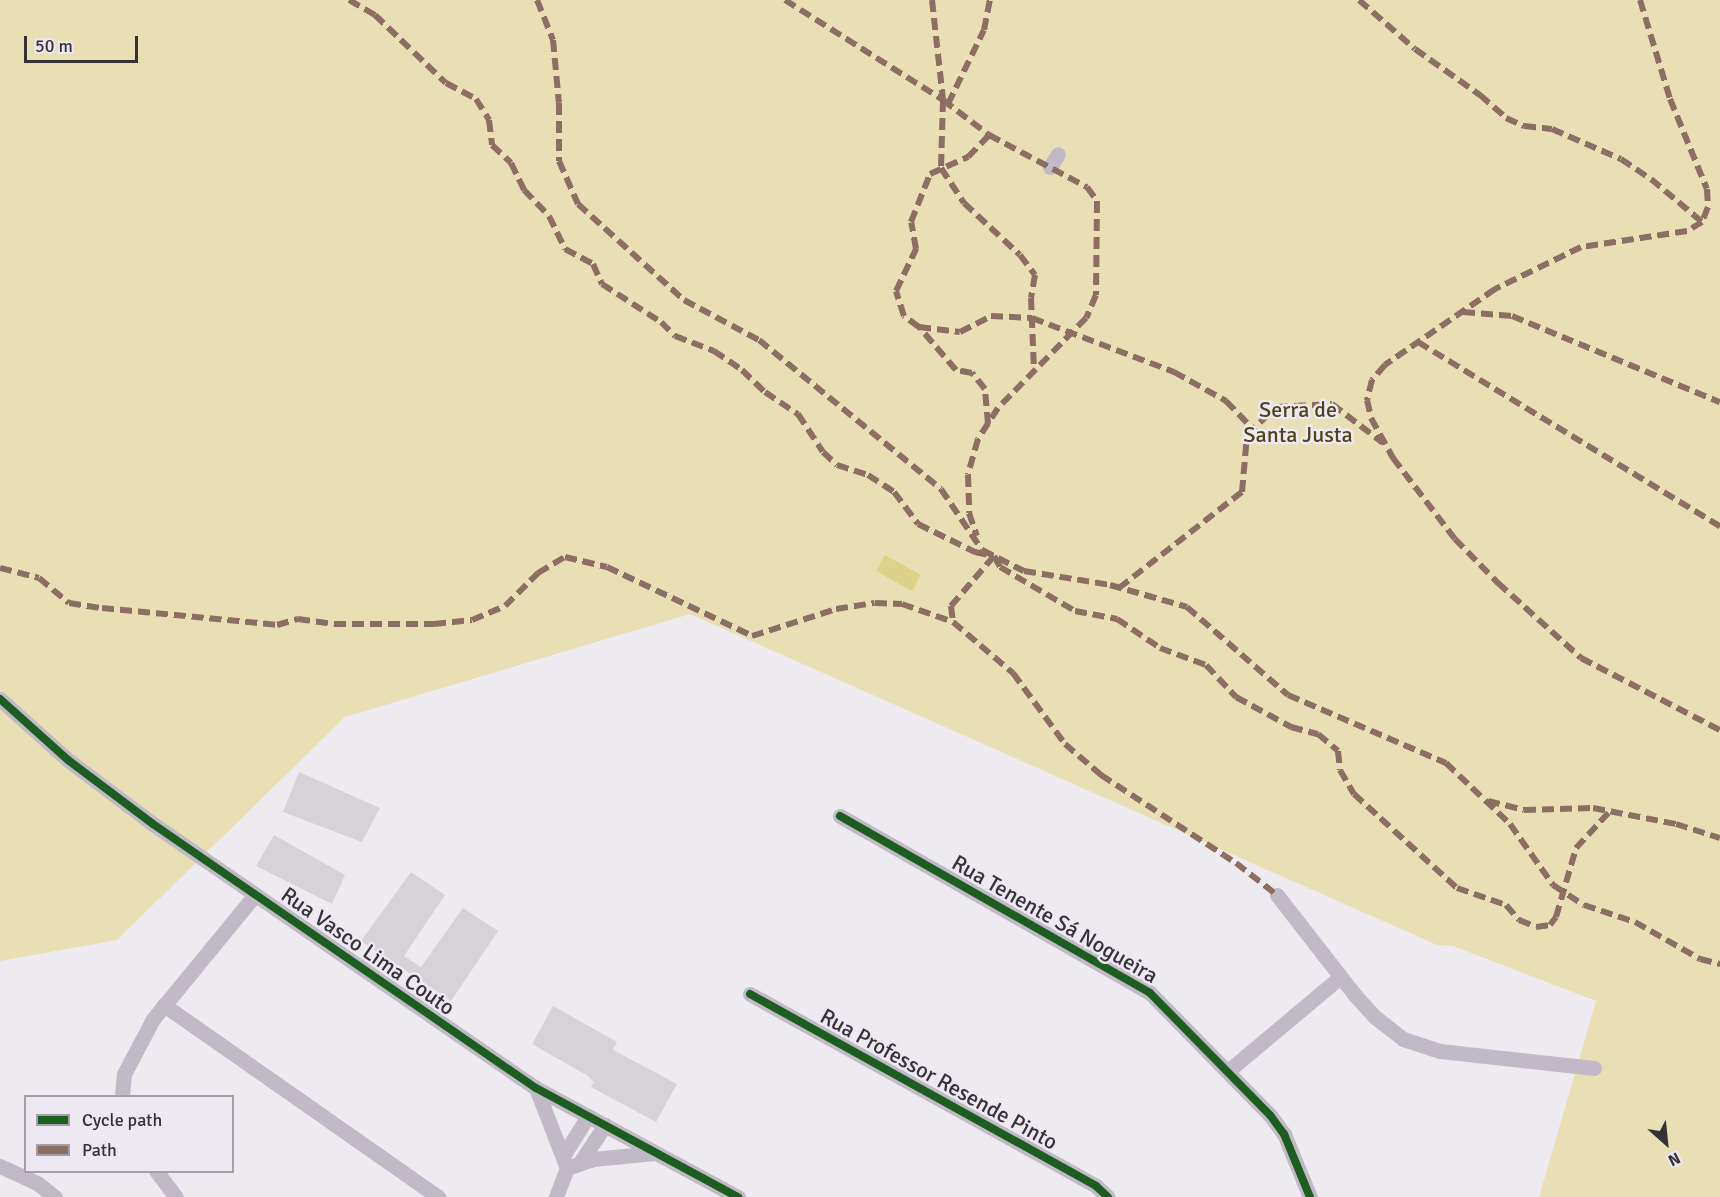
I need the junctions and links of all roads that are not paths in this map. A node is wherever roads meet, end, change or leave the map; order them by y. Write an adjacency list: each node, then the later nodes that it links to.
1 (0, 699): 3 (street, Rua Vasco Lima Couto)
2 (840, 816): 9 (street, Rua Tenente Sá Nogueira)
3 (255, 895): 7 (street); 10 (street, Rua Vasco Lima Couto)
4 (1277, 895): 5 (street)
5 (1340, 977): 8 (street); 9 (street)
6 (750, 994): 23 (street, Rua Professor Resende Pinto)
7 (164, 1005): 11 (street); 20 (street)
8 (1594, 1068)
9 (1228, 1071): 24 (street, Rua Tenente Sá Nogueira)
10 (536, 1088): 12 (street, Rua Vasco Lima Couto); 15 (street)
11 (122, 1095)
12 (588, 1116): 13 (street, Rua Vasco Lima Couto); 15 (street)
13 (605, 1125): 14 (street, Rua Vasco Lima Couto); 15 (street)
14 (655, 1153): 15 (street); 22 (street, Rua Vasco Lima Couto)
15 (570, 1162): 21 (street)
16 (0, 1166): 18 (street)
17 (158, 1173): 19 (street)
18 (55, 1197)
19 (176, 1197)
20 (438, 1197)
21 (556, 1197)
22 (738, 1197)
23 (1108, 1197)
24 (1310, 1197)

